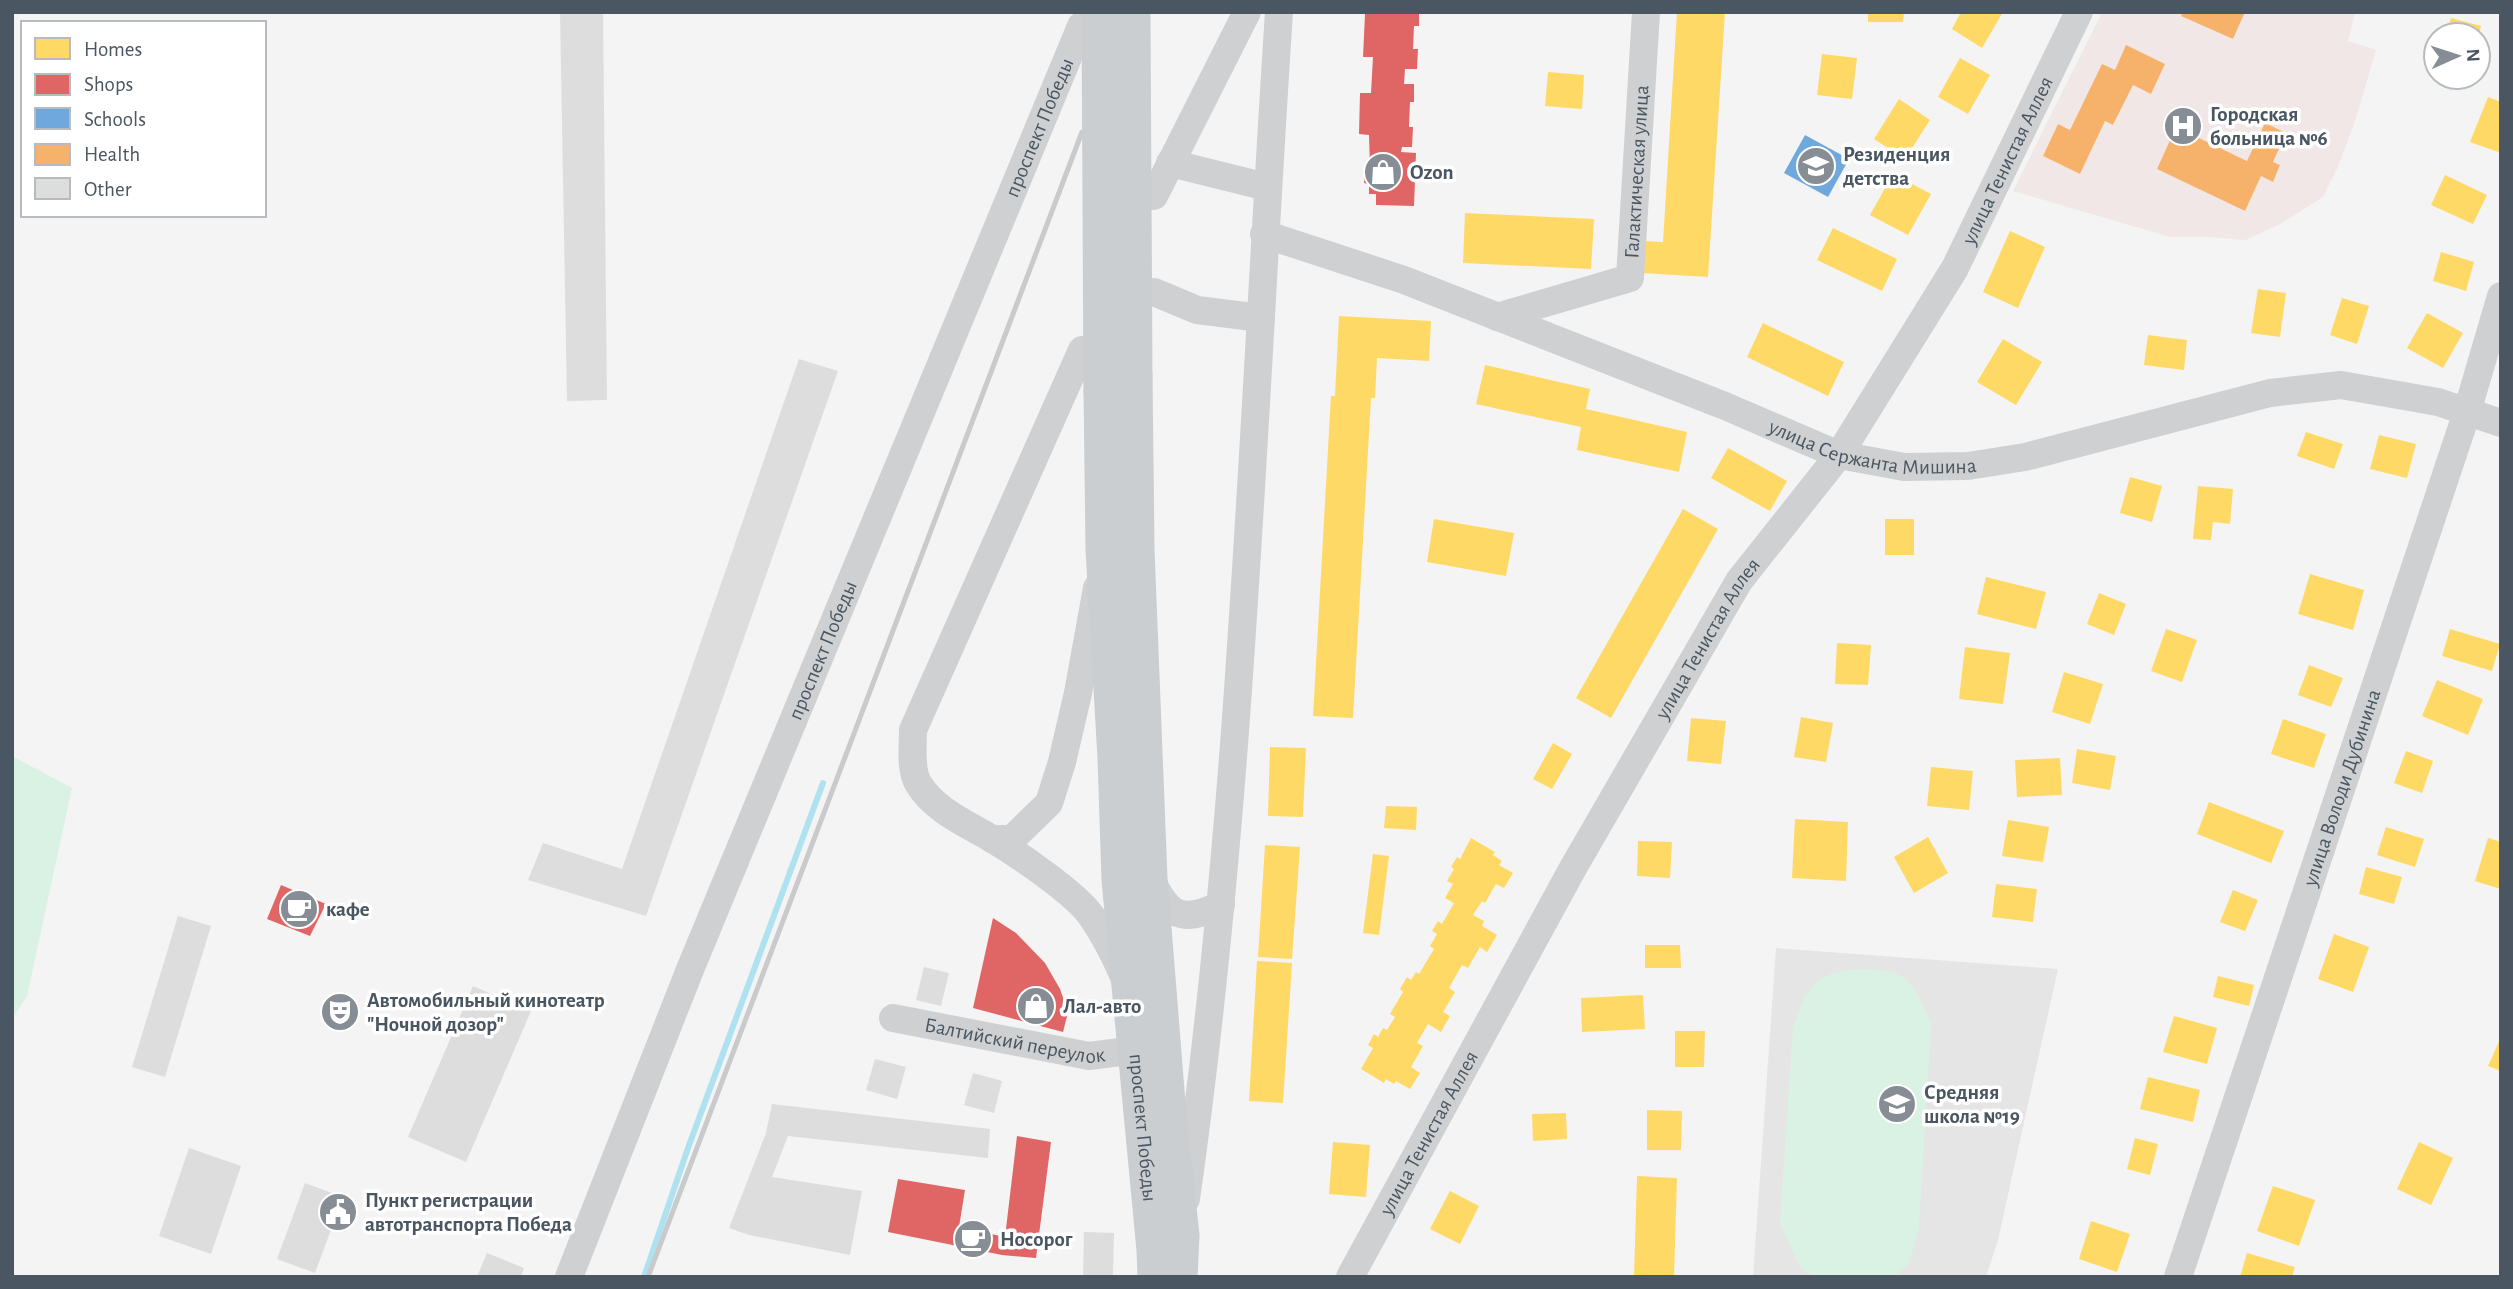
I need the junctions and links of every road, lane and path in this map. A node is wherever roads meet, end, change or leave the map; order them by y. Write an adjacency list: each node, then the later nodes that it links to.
1 (1132, 12): 21 (main road, проспект Победы, bridge)
2 (1247, 12): 7 (street)
3 (1279, 12): 8 (street)
4 (1646, 12): 13 (street, Галактическая улица)
5 (2079, 12): 18 (street, улица Тенистая Аллея)
6 (1091, 19): 19 (main road, проспект Победы, bridge); 27 (street, проспект Победы)
7 (1170, 163): 8 (street); 9 (street)
8 (1267, 187): 10 (street)
9 (1154, 196)
10 (1264, 234): 13 (street, улица Сержанта Мишина); 14 (street)
11 (1154, 292): 14 (street)
12 (2501, 296): 16 (street, улица Володи Дубинина)
13 (1497, 317): 18 (street, улица Сержанта Мишина)
14 (1261, 318): 22 (street)
15 (1082, 350): 20 (street)
16 (2467, 412): 17 (street, улица Сержанта Мишина); 18 (street, улица Сержанта Мишина); 31 (street, улица Володи Дубинина)
17 (2501, 424)
18 (1839, 455): 30 (street, улица Тенистая Аллея)
19 (1104, 549): 20 (street); 23 (main road, проспект Победы)
20 (992, 839): 23 (street)
21 (1149, 878): 22 (street); 26 (main road, проспект Победы)
22 (1220, 905): 26 (street)
23 (1129, 988): 25 (main road, проспект Победы)
24 (893, 1018): 25 (street, Балтийский переулок)
25 (1136, 1050): 28 (main road, проспект Победы)
26 (1181, 1235): 29 (main road, проспект Победы)
27 (569, 1277)
28 (1156, 1277)
29 (1178, 1277)
30 (1350, 1277)
31 (2178, 1277)

